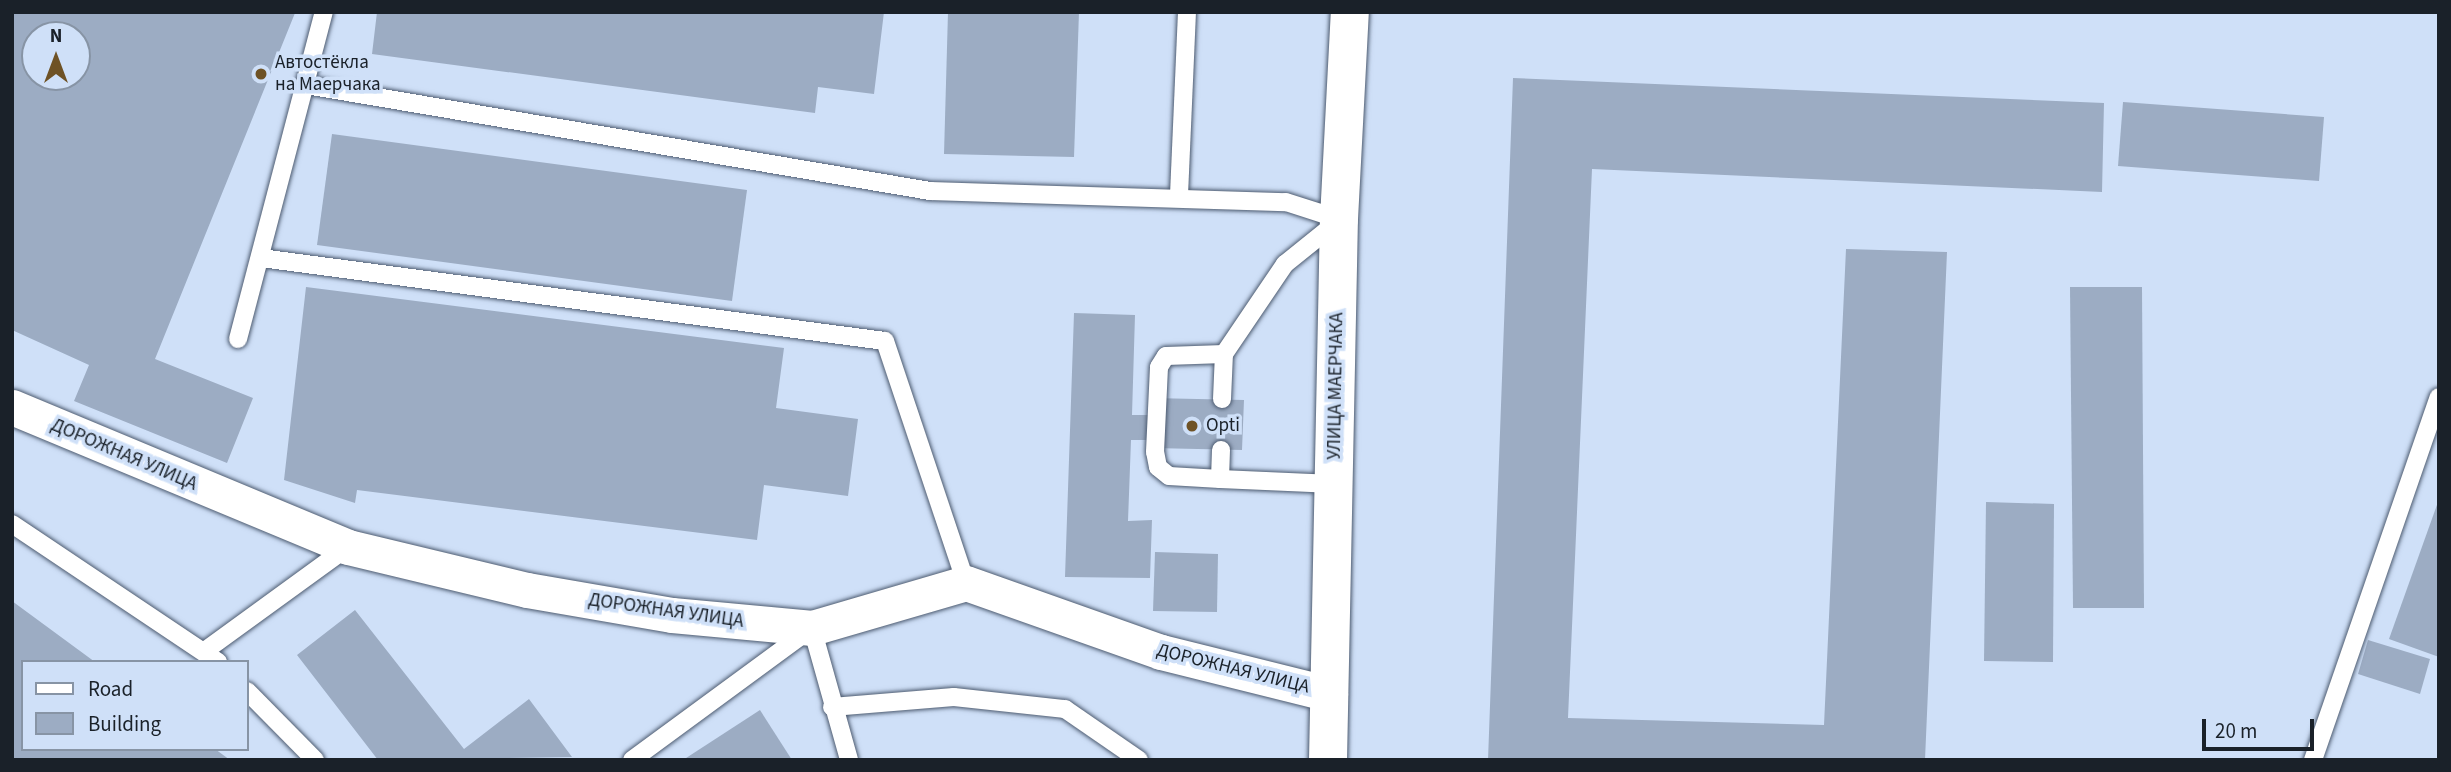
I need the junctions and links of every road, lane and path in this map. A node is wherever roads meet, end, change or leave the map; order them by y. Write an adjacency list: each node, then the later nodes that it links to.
1 (324, 12): 4 (lane)
2 (1187, 12): 5 (lane)
3 (1350, 12): 6 (main road, УЛИЦА МАЕРЧАКА)
4 (306, 85): 5 (lane); 7 (lane)
5 (1179, 195): 6 (lane)
6 (1339, 219): 9 (lane); 15 (main road, УЛИЦА МАЕРЧАКА)
7 (261, 258): 8 (lane); 18 (lane)
8 (239, 340)
9 (1223, 354): 11 (lane); 14 (lane)
10 (2439, 397): 29 (lane)
11 (1222, 399)
12 (12, 407): 17 (street, ДОРОЖНАЯ УЛИЦА)
13 (1221, 450): 14 (lane)
14 (1220, 480): 15 (lane)
15 (1334, 484): 22 (main road, УЛИЦА МАЕРЧАКА)
16 (12, 524): 20 (lane)
17 (348, 547): 19 (street, ДОРОЖНАЯ УЛИЦА); 20 (lane)
18 (966, 583): 19 (street, ДОРОЖНАЯ УЛИЦА); 22 (street, ДОРОЖНАЯ УЛИЦА)
19 (812, 628): 23 (lane); 25 (lane)
20 (212, 656)
21 (248, 692): 24 (lane)
22 (1330, 694): 28 (main road, УЛИЦА МАЕРЧАКА)
23 (832, 707): 26 (lane); 27 (lane)
24 (315, 760)
25 (632, 760)
26 (849, 760)
27 (1139, 760)
28 (1328, 760)
29 (2313, 760)

